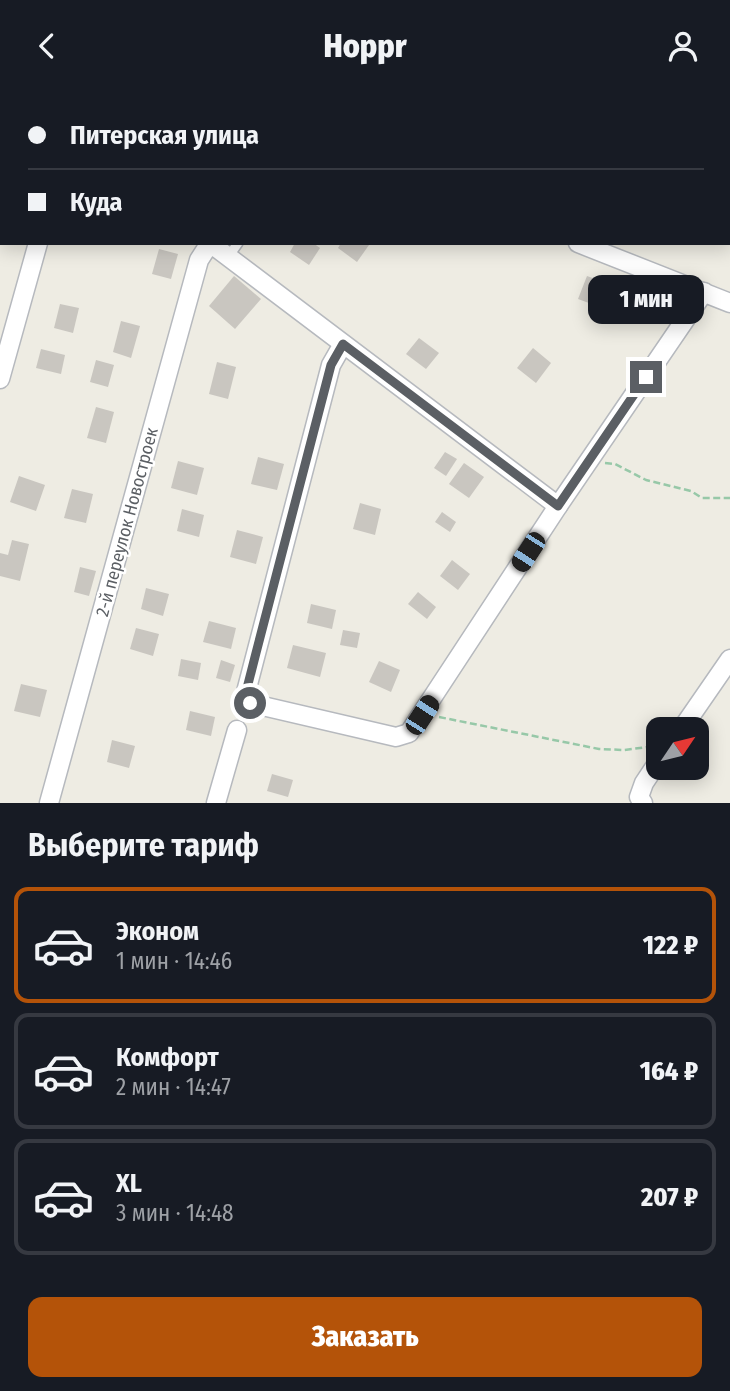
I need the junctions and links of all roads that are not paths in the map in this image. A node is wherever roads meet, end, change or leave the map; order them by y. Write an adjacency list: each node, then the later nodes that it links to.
1 (37, 245): 8 (street)
2 (209, 245): 14 (street, 2-й переулок Новостроек)
3 (584, 245): 5 (street)
4 (233, 250): 7 (street)
5 (704, 292): 6 (street); 9 (street)
6 (730, 303)
7 (343, 344): 9 (street); 9 (street)
8 (0, 379)
9 (558, 506)
10 (730, 659): 11 (street)
11 (690, 717)
12 (237, 730): 15 (street)
13 (646, 779): 16 (street)
14 (49, 803)
15 (216, 803)
16 (643, 803)

